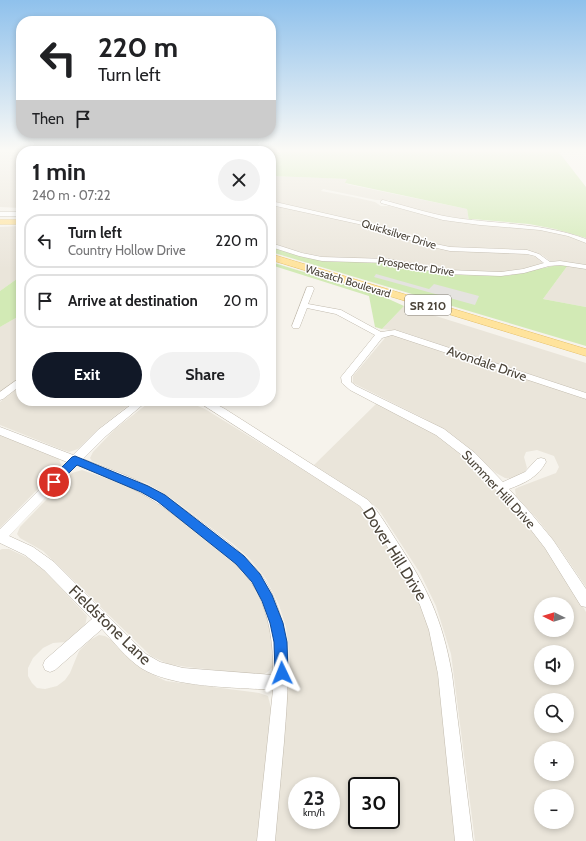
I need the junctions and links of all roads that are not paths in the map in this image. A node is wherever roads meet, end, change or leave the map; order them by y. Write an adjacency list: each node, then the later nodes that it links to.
1 (383, 202): 7 (street)
2 (276, 204): 10 (street, Quicksilver Drive)
3 (0, 214): 4 (street)
4 (16, 214)
5 (0, 222): 6 (main road)
6 (16, 222)
7 (586, 241)
8 (276, 246): 10 (street, Prospector Drive)
9 (276, 259): 16 (main road, Wasatch Boulevard / SR 210)
10 (549, 264): 11 (street, Prospector Drive)
11 (586, 267)
12 (310, 290): 13 (street)
13 (304, 305): 14 (street); 15 (street, Avondale Drive)
14 (296, 326)
15 (384, 334): 18 (street, Avondale Drive); 25 (street, Summer Hill Drive)
16 (586, 353)
17 (16, 384): 19 (street)
18 (586, 396)
19 (0, 397)
20 (136, 406): 23 (street)
21 (210, 406): 32 (street, Dover Hill Drive)
22 (0, 431): 23 (street)
23 (75, 460): 26 (street); 30 (street)
24 (541, 462): 25 (street)
25 (501, 488): 27 (street, Summer Hill Drive)
26 (0, 537): 28 (street, Fieldstone Lane)
27 (586, 601)
28 (102, 620): 29 (street); 30 (street, Fieldstone Lane)
29 (50, 665)
30 (281, 683): 31 (street)
31 (266, 841)
32 (464, 841)

